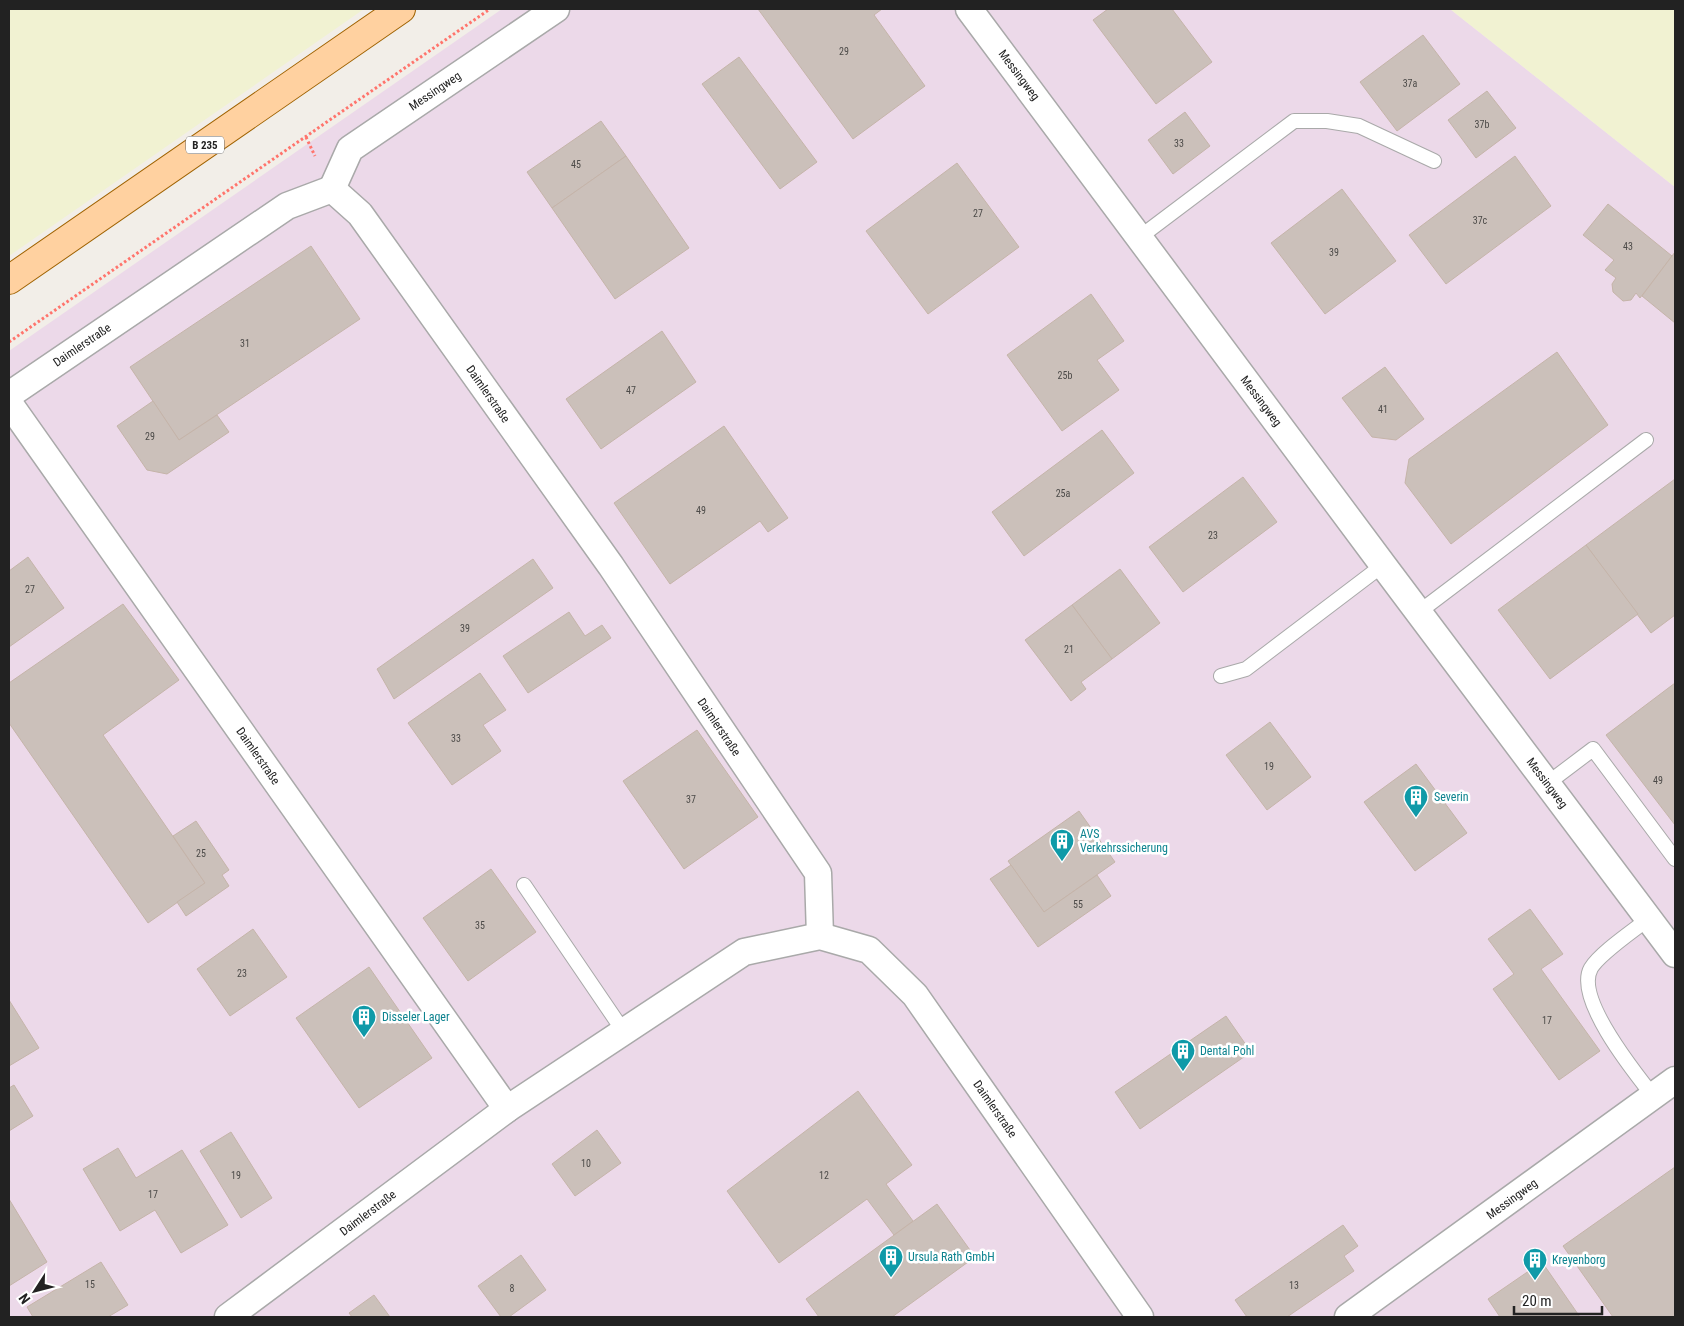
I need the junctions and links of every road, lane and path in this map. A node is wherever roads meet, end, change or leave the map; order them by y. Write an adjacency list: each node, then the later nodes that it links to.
1 (401, 9): 8 (main road, B 235)
2 (490, 9): 9 (path)
3 (556, 9): 6 (street, Messingweg)
4 (969, 9): 7 (street, Messingweg)
5 (1434, 161): 7 (lane)
6 (332, 189): 10 (street, Daimlerstraße); 20 (street, Daimlerstraße)
7 (1140, 237): 13 (street, Messingweg)
8 (9, 280)
9 (9, 342)
10 (9, 395)
11 (9, 402): 25 (street, Daimlerstraße)
12 (1646, 440): 14 (lane)
13 (1383, 564): 14 (street, Messingweg); 15 (lane)
14 (1419, 612): 16 (street, Messingweg)
15 (1221, 676)
16 (1548, 783): 17 (lane); 19 (street, Messingweg)
17 (1675, 859)
18 (524, 885): 22 (lane)
19 (1648, 918): 21 (street, Messingweg); 24 (lane)
20 (820, 936): 22 (street, Daimlerstraße); 27 (street, Daimlerstraße)
21 (1675, 954)
22 (624, 1032): 25 (street, Daimlerstraße)
23 (1675, 1080): 24 (street, Messingweg)
24 (1654, 1097): 28 (street, Messingweg)
25 (507, 1109): 26 (street, Daimlerstraße)
26 (228, 1317)
27 (1140, 1317)
28 (1348, 1317)

